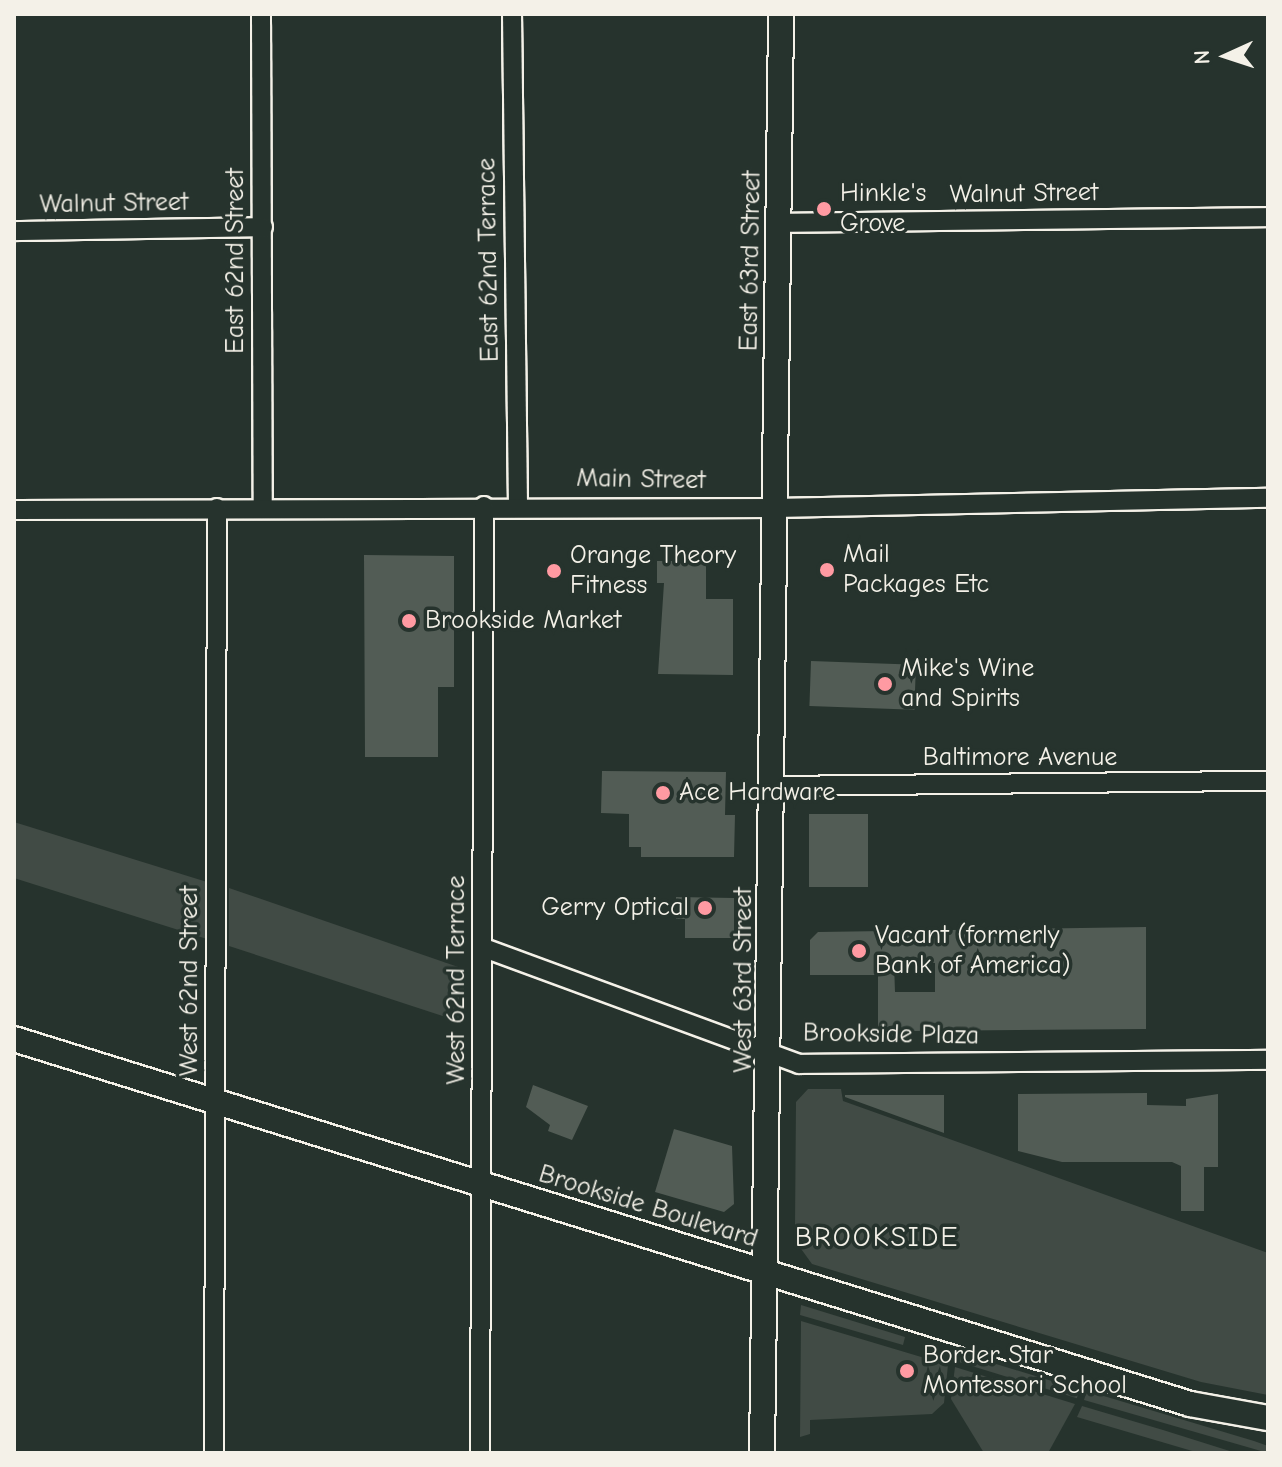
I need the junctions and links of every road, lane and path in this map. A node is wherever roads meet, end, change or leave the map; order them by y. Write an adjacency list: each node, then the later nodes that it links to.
1 (261, 14): 6 (street, East 62nd Street)
2 (512, 14): 10 (street, East 62nd Terrace)
3 (781, 14): 5 (main road, East 63rd Street)
4 (1268, 217): 5 (street, Walnut Street)
5 (780, 223): 13 (main road, East 63rd Street)
6 (263, 227): 7 (street, Walnut Street); 12 (street, East 62nd Street)
7 (14, 231)
8 (1268, 498): 13 (street, Main Street)
9 (484, 506): 10 (street, Main Street); 12 (street, Main Street); 17 (street, West 62nd Terrace)
10 (518, 506): 13 (street, Main Street)
11 (217, 508): 12 (street, Main Street); 14 (street, Main Street); 21 (street, West 62nd Street)
12 (263, 508)
13 (775, 508): 16 (main road, West 63rd Street)
14 (14, 510)
15 (1268, 781): 16 (street, Baltimore Avenue)
16 (773, 786): 19 (main road, West 63rd Street)
17 (484, 948): 19 (street, Brookside Plaza); 22 (street, West 62nd Terrace)
18 (14, 1039): 21 (main road, Brookside Boulevard)
19 (772, 1051): 20 (street, Brookside Plaza); 23 (main road, West 63rd Street)
20 (1268, 1060)
21 (215, 1100): 22 (main road, Brookside Boulevard); 27 (street, West 62nd Street)
22 (481, 1185): 23 (main road, Brookside Boulevard); 28 (street, West 62nd Terrace)
23 (766, 1272): 24 (main road, Brookside Boulevard); 29 (main road, West 63rd Street)
24 (1227, 1414): 25 (main road, Brookside Boulevard); 26 (main road)
25 (1268, 1418)
26 (1268, 1437)
27 (214, 1453)
28 (480, 1453)
29 (762, 1453)

